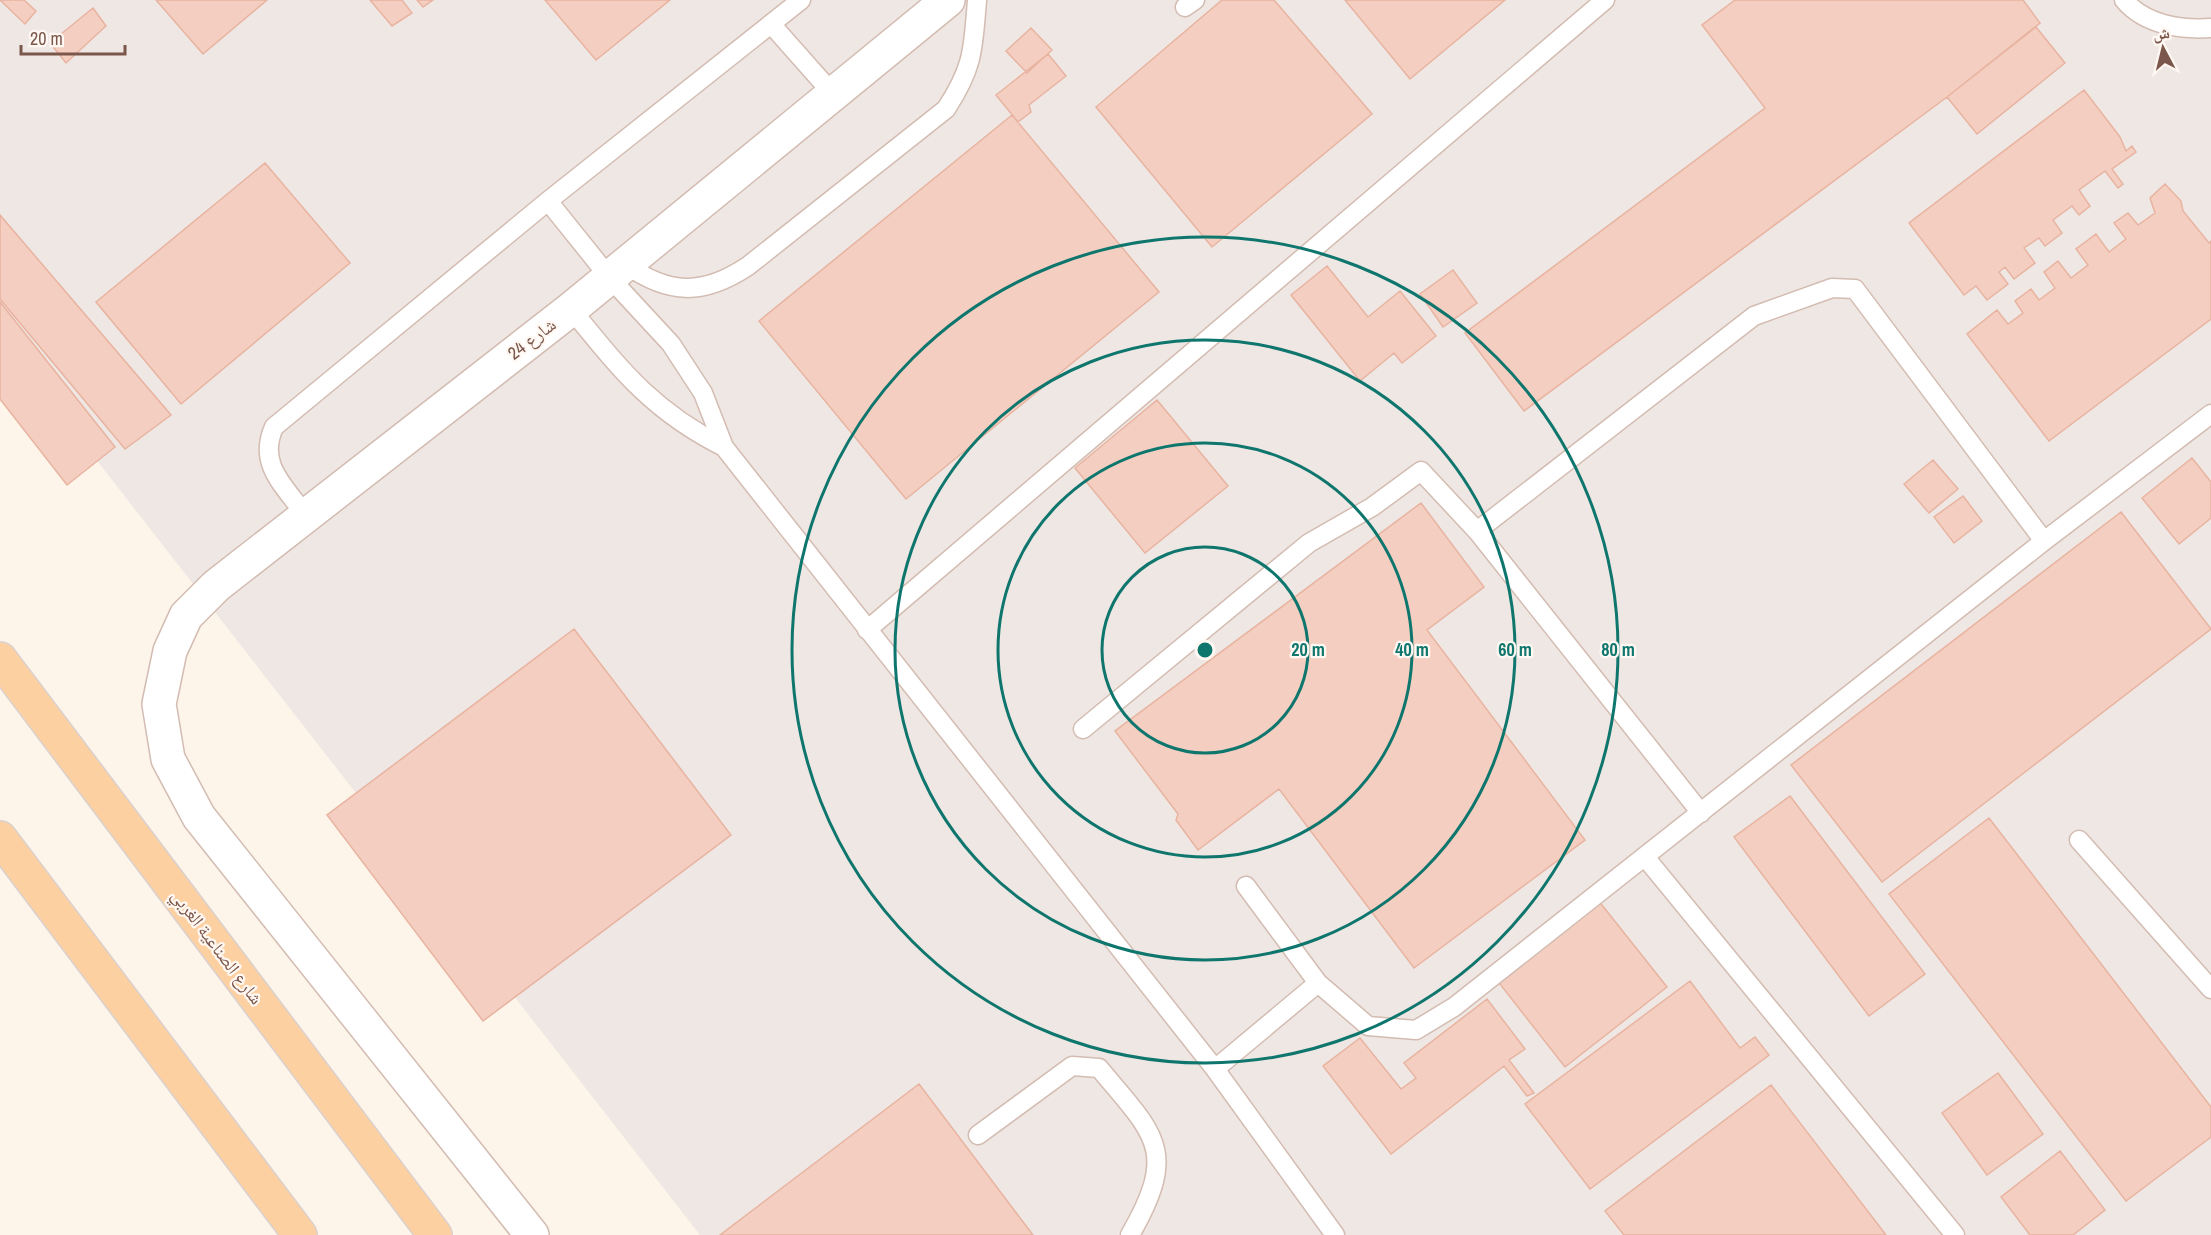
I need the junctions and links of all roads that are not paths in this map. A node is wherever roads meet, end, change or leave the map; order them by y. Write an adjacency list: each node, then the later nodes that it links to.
1 (801, 0): 6 (lane)
2 (948, 0): 8 (street, شارع 24)
3 (977, 0): 10 (lane)
4 (1605, 0): 17 (lane)
5 (2124, 0): 7 (lane)
6 (771, 24): 8 (lane); 9 (lane)
7 (2211, 28)
8 (833, 94): 10 (street, شارع 24)
9 (548, 201): 10 (lane); 14 (lane)
10 (617, 271): 11 (street, شارع 24); 13 (lane)
11 (570, 309): 13 (lane); 14 (street, شارع 24)
12 (2211, 414): 16 (lane)
13 (724, 447): 17 (lane)
14 (306, 516): 31 (street, شارع 24)
15 (1478, 531): 16 (lane); 19 (lane); 20 (lane)
16 (2044, 541): 20 (lane)
17 (867, 630): 27 (lane)
18 (0, 659): 30 (main road, شارع الصناعية الغربي)
19 (1083, 729)
20 (1701, 813): 23 (lane)
21 (0, 838): 29 (main road)
22 (2079, 840): 26 (lane)
23 (1645, 857): 25 (lane); 34 (lane)
24 (1246, 886): 25 (lane)
25 (1318, 983): 27 (lane)
26 (2211, 989)
27 (1215, 1069): 33 (lane)
28 (978, 1135): 32 (lane)
29 (300, 1235)
30 (435, 1235)
31 (532, 1235)
32 (1130, 1235)
33 (1335, 1235)
34 (1955, 1235)

